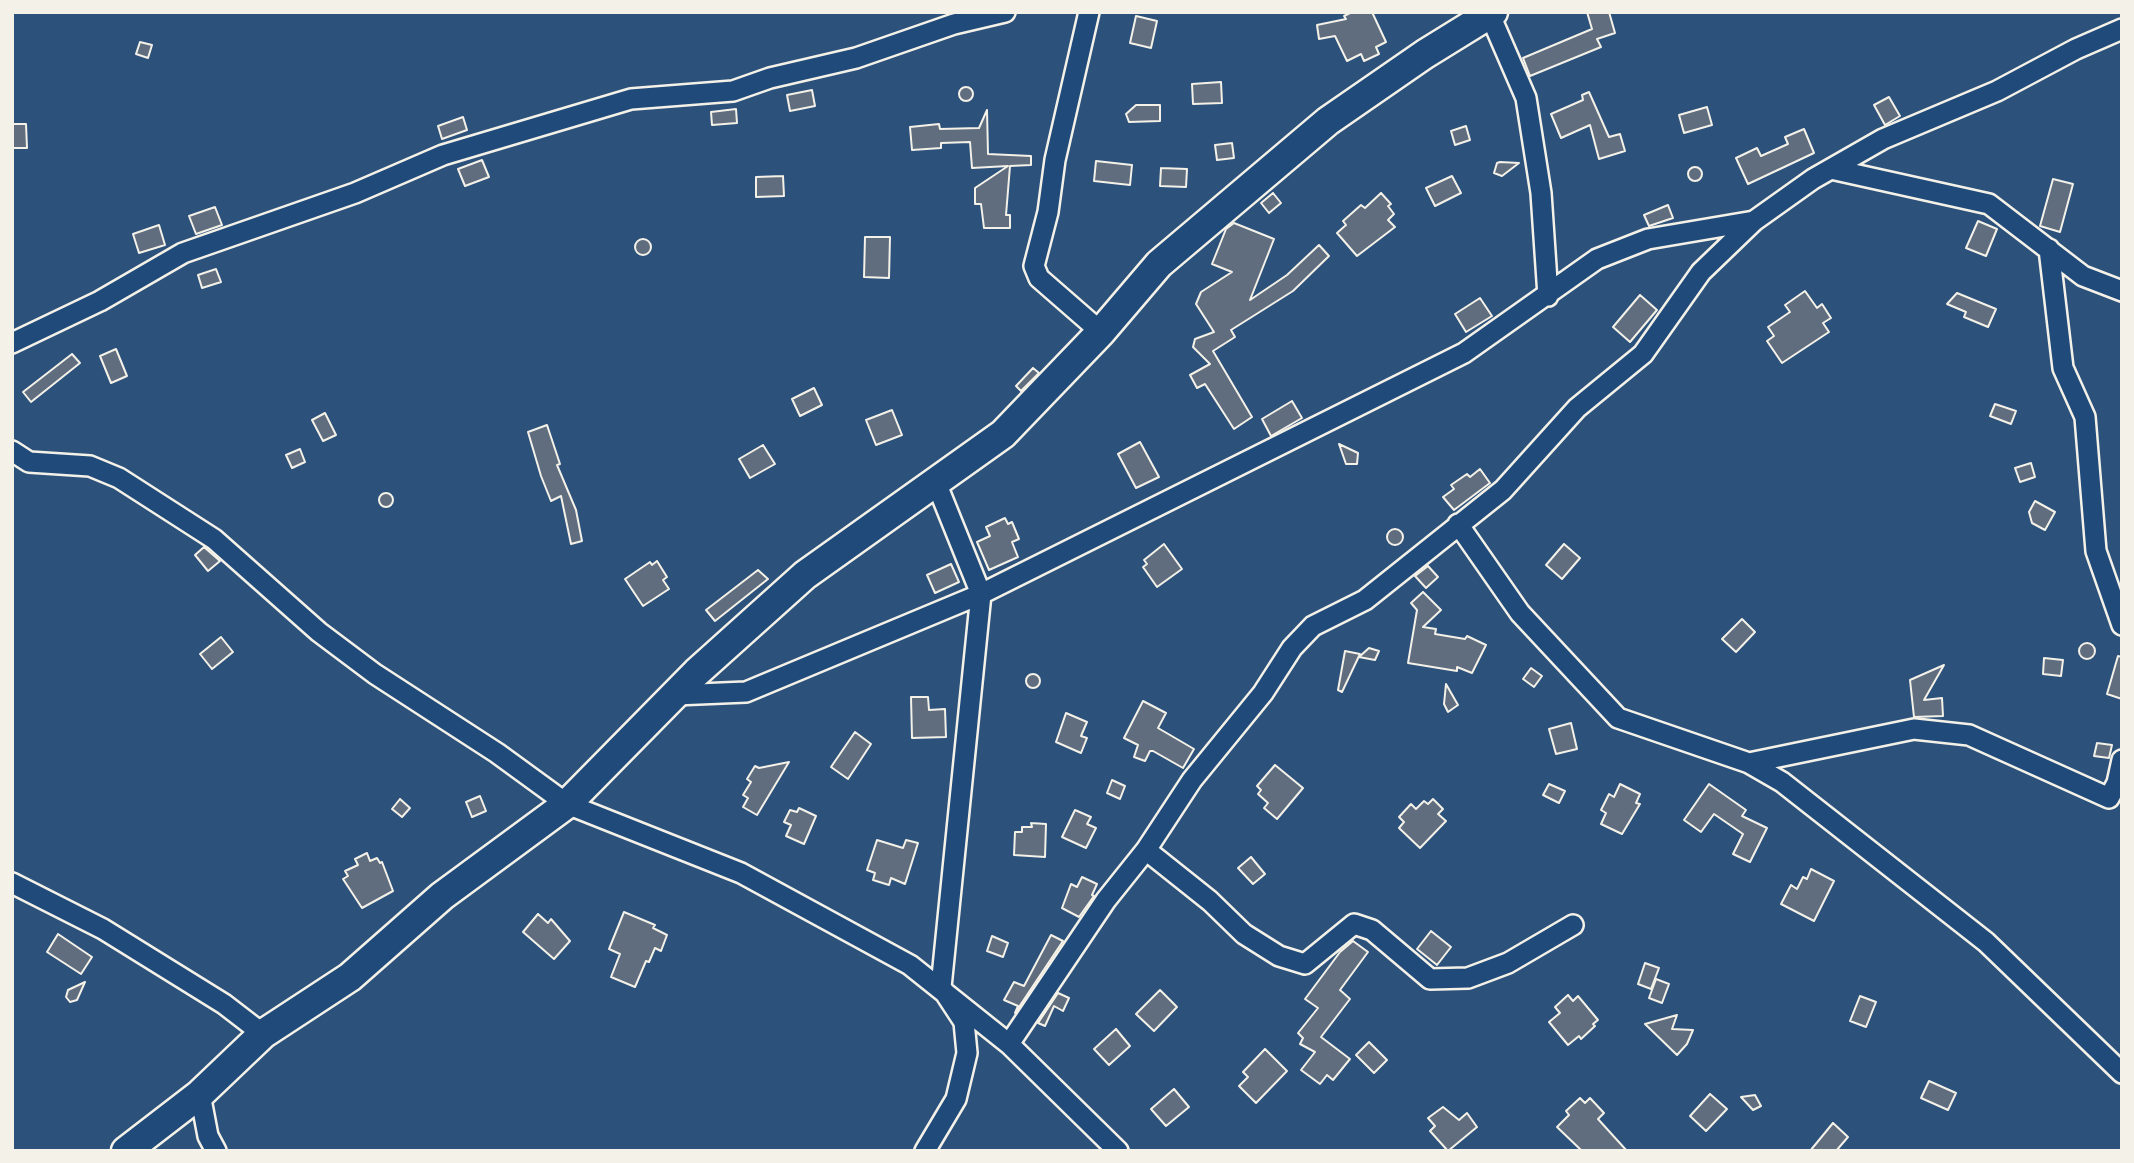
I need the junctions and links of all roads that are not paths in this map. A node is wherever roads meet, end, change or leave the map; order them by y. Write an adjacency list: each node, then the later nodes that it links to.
1 (1005, 12): 11 (street)
2 (1089, 12): 10 (street)
3 (1492, 13): 9 (street); 10 (street)
4 (2122, 29): 5 (street)
5 (1832, 169): 6 (street); 7 (street)
6 (1754, 221): 9 (street); 14 (street)
7 (2049, 249): 8 (street); 16 (street)
8 (2122, 291)
9 (1548, 296): 15 (street)
10 (1101, 332): 13 (street)
11 (12, 343)
12 (12, 452): 21 (street)
13 (935, 480): 15 (street); 18 (street)
14 (1458, 524): 20 (street); 22 (street)
15 (981, 594): 18 (street); 25 (street)
16 (2118, 598): 17 (street)
17 (2122, 625)
18 (675, 695): 21 (street)
19 (2122, 760): 20 (street)
20 (1749, 763): 28 (street)
21 (567, 804): 25 (street); 26 (street)
22 (1146, 850): 24 (street); 27 (street)
23 (12, 883): 26 (street)
24 (1573, 925)
25 (941, 987): 27 (street); 32 (street)
26 (263, 1034): 29 (street)
27 (1009, 1044): 33 (street)
28 (2122, 1073)
29 (200, 1094): 30 (street); 31 (street)
30 (126, 1151)
31 (216, 1151)
32 (925, 1151)
33 (1118, 1151)

